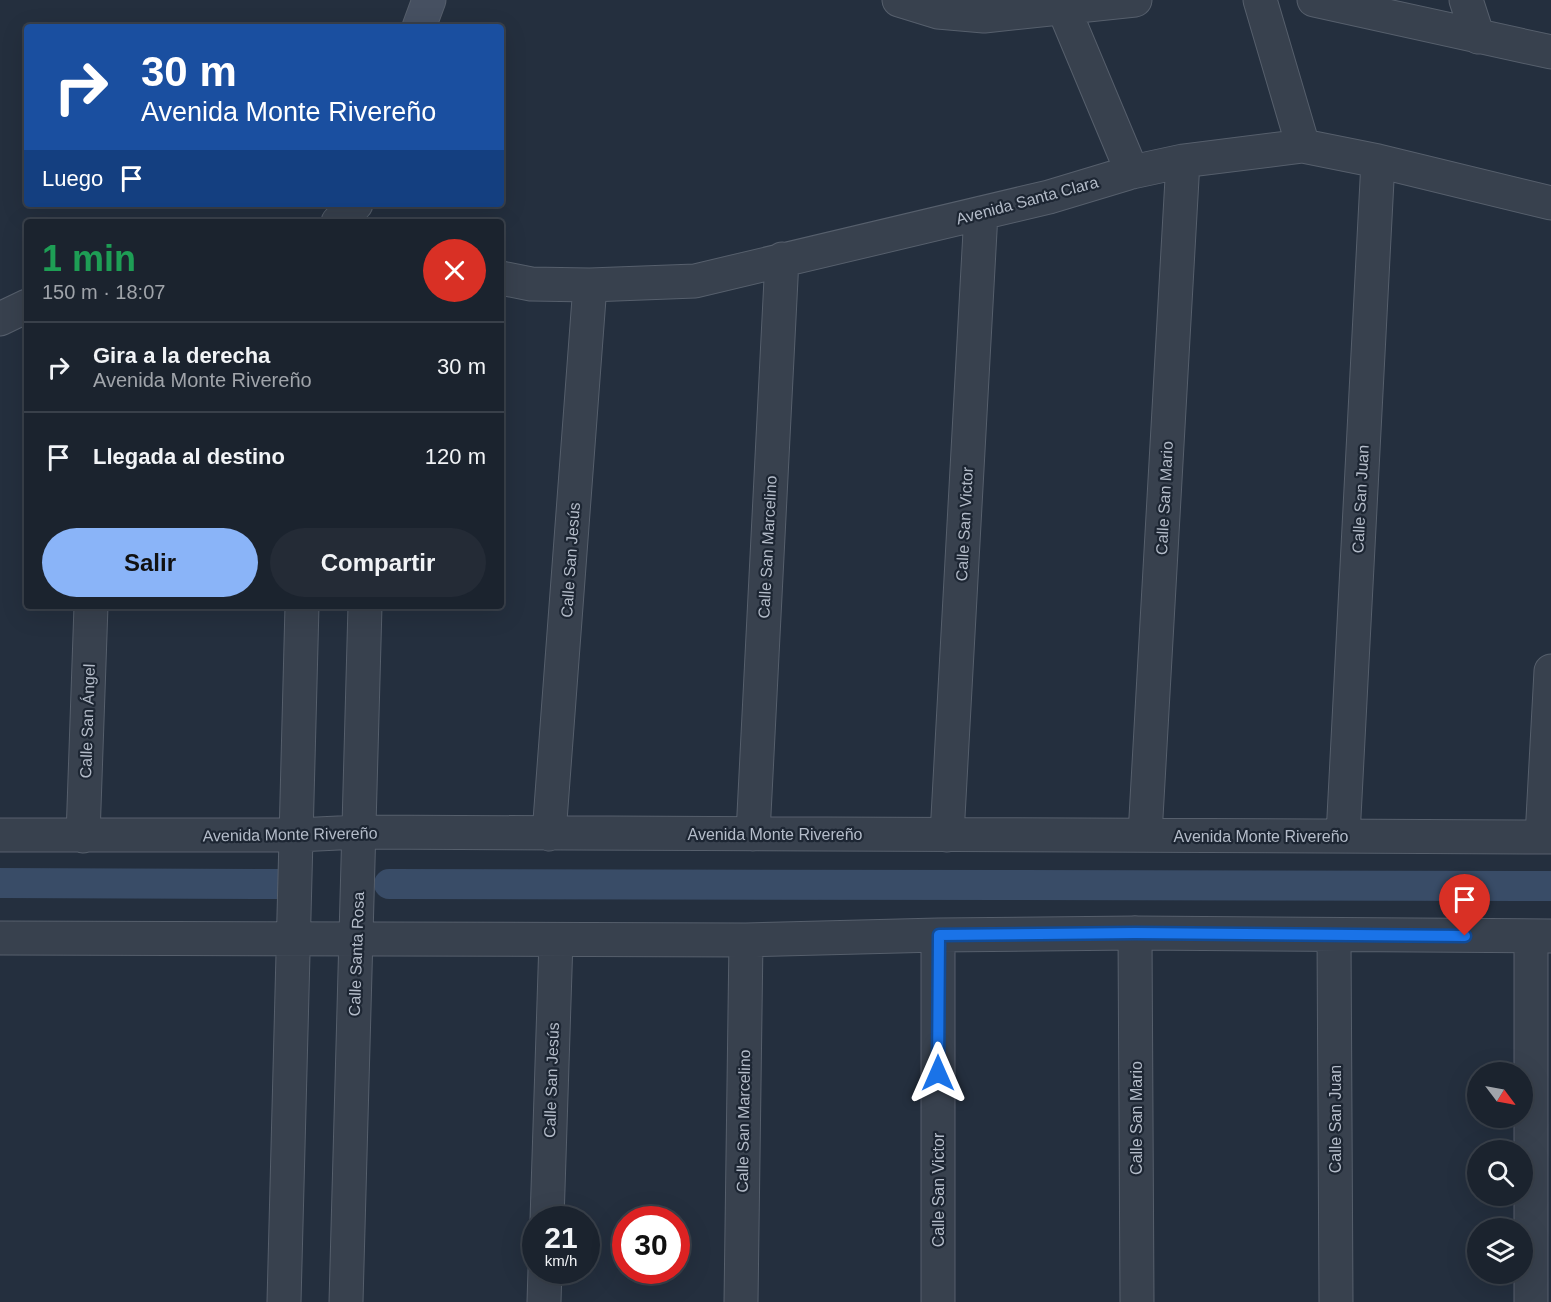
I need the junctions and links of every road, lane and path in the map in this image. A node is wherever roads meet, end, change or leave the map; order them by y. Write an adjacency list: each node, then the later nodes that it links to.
1 (429, 0): 8 (main road)
2 (899, 0): 7 (street)
3 (1135, 0): 7 (street)
4 (1260, 0): 11 (street)
5 (1314, 0): 9 (street)
6 (1466, 0): 9 (street)
7 (1062, 4): 14 (street)
8 (420, 24)
9 (1478, 37): 10 (street)
10 (1551, 52)
11 (1303, 146): 12 (street, Avenida Santa Clara); 13 (street, Avenida Santa Clara)
12 (1183, 161): 14 (street, Avenida Santa Clara); 34 (street, Calle San Mario)
13 (1378, 161): 15 (street, Avenida Santa Clara); 36 (street, Calle San Juan)
14 (1132, 172): 17 (street, Avenida Santa Clara)
15 (1551, 203)
16 (353, 207): 18 (street)
17 (981, 213): 19 (street, Avenida Santa Clara); 33 (street, Calle San Victor)
18 (341, 219)
19 (782, 259): 21 (street, Avenida Santa Clara); 30 (street, Calle San Marcelino)
20 (504, 279): 21 (street, Avenida Santa Clara)
21 (590, 285): 29 (street, Calle San Jesús)
22 (24, 307): 23 (street)
23 (0, 319)
24 (91, 609): 35 (street, Calle San Ángel)
25 (302, 609): 32 (street)
26 (365, 609): 28 (street, Calle Santa Rosa)
27 (1551, 671): 37 (street)
28 (359, 832): 29 (street, Avenida Monte Rivereño); 32 (street, Avenida Monte Rivereño); 43 (street, Calle Santa Rosa)
29 (549, 834): 30 (street, Avenida Monte Rivereño)
30 (753, 834): 33 (street, Avenida Monte Rivereño)
31 (0, 835): 35 (street, Avenida Monte Rivereño)
32 (297, 835): 35 (street, Avenida Monte Rivereño); 44 (street)
33 (947, 835): 34 (street, Avenida Monte Rivereño)
34 (1145, 835): 36 (street, Avenida Monte Rivereño)
35 (83, 836)
36 (1342, 836): 37 (street, Avenida Monte Rivereño)
37 (1546, 837)
38 (1135, 933): 39 (street); 40 (street); 54 (street, Calle San Mario)
39 (939, 935): 46 (street); 53 (street, Calle San Victor)
40 (1334, 936): 41 (street); 55 (street, Calle San Juan)
41 (1541, 936): 56 (street)
42 (0, 938): 44 (street)
43 (356, 938): 44 (street); 45 (street); 50 (street, Calle Santa Rosa)
44 (293, 939): 49 (street)
45 (556, 940): 46 (street); 47 (street, Calle San Jesús)
46 (746, 940): 52 (street, Calle San Marcelino)
47 (547, 1206)
48 (545, 1284): 51 (street)
49 (284, 1302)
50 (346, 1302)
51 (544, 1302)
52 (741, 1302)
53 (938, 1302)
54 (1137, 1302)
55 (1336, 1302)
56 (1532, 1302)

